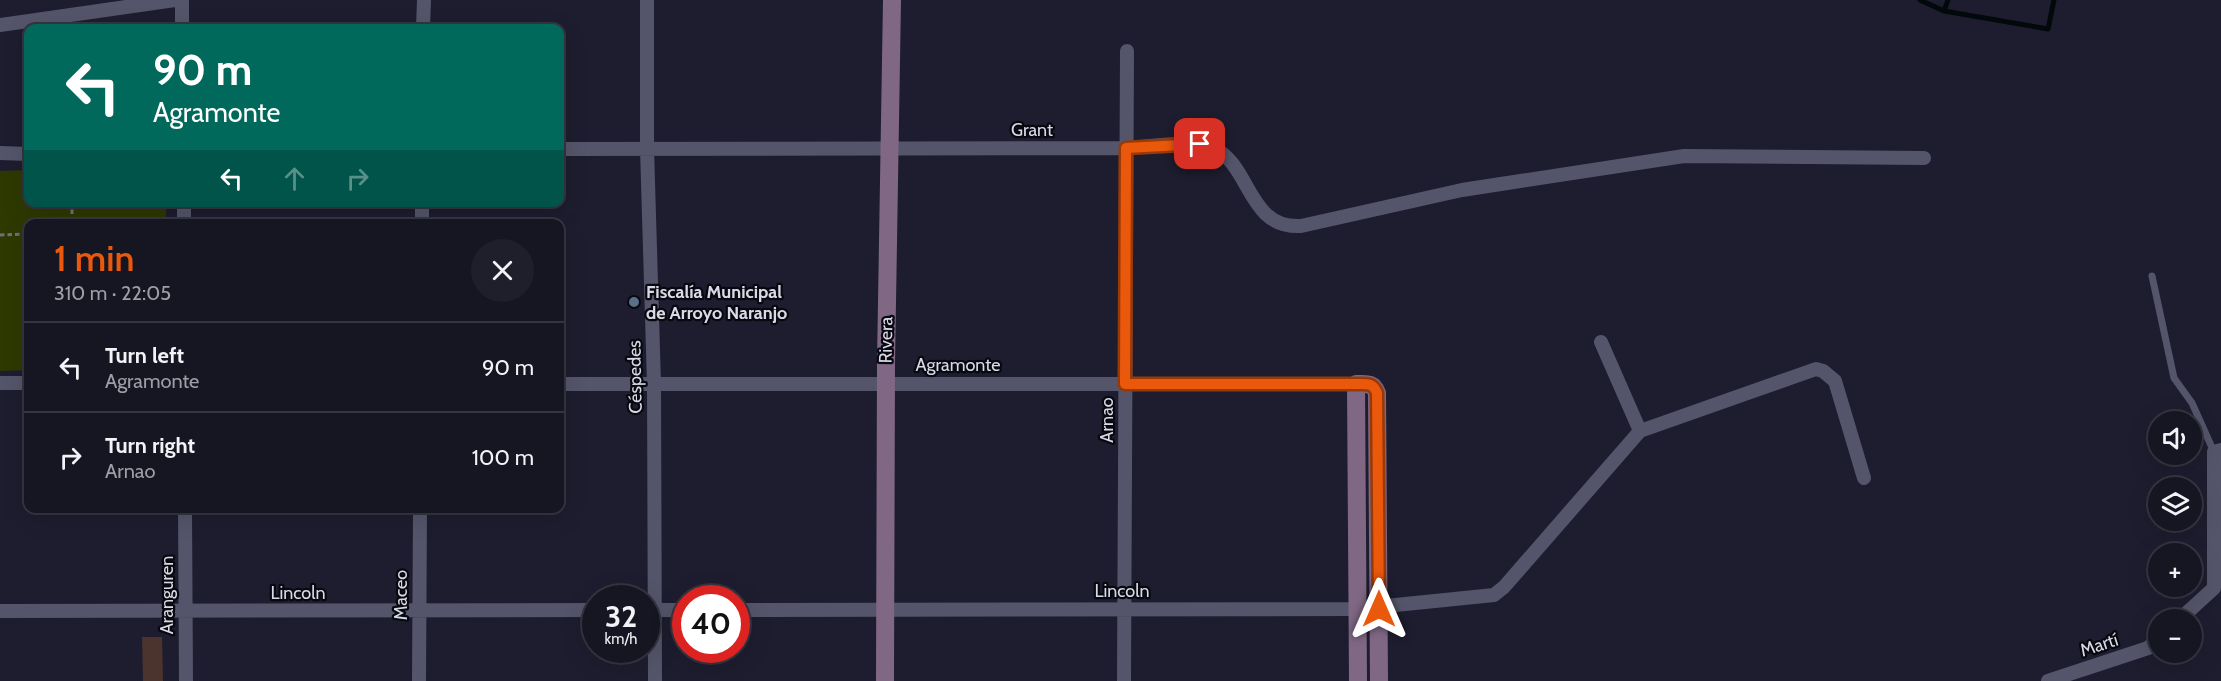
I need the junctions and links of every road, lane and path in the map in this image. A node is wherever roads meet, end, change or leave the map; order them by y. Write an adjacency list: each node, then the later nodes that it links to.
1 (175, 0): 8 (street)
2 (182, 0): 6 (street)
3 (424, 0): 7 (street)
4 (647, 0): 10 (street, Céspedes)
5 (892, 0): 11 (street, Rivera)
6 (182, 24)
7 (423, 24)
8 (0, 25)
9 (1127, 51): 12 (street, Arnao)
10 (647, 148): 11 (street, Grant); 13 (street, Grant); 25 (street, Céspedes)
11 (889, 148): 12 (street, Grant); 23 (street, Rivera)
12 (1126, 148): 16 (street, Grant); 26 (street, Arnao)
13 (564, 149)
14 (0, 153): 15 (street)
15 (24, 153)
16 (1923, 158)
17 (24, 234): 18 (path)
18 (0, 235)
19 (2152, 276): 29 (lane)
20 (1601, 342): 28 (street)
21 (0, 383): 22 (street)
22 (24, 383)
23 (886, 383): 25 (street, Agramonte); 26 (street, Agramonte); 43 (street, Rivera)
24 (564, 384): 25 (street, Agramonte)
25 (654, 384): 33 (street, Céspedes)
26 (1125, 384): 27 (street, Agramonte); 34 (street, Arnao)
27 (1356, 384): 35 (street); 36 (street)
28 (1640, 431): 30 (street); 36 (street, Lincoln)
29 (2217, 451): 37 (street)
30 (1864, 478)
31 (185, 513): 39 (street, Aranguren)
32 (420, 513): 42 (street, Maceo)
33 (650, 585)
34 (1125, 608): 35 (street, Lincoln); 43 (street, Lincoln); 50 (street, Arnao)
35 (1356, 609): 36 (street, Lincoln); 51 (street)
36 (1379, 609): 52 (street)
37 (2191, 609)
38 (0, 610): 39 (street, Lincoln)
39 (185, 610): 42 (street, Lincoln); 46 (street, Aranguren)
40 (582, 610): 42 (street, Lincoln)
41 (750, 610): 43 (street, Lincoln)
42 (418, 611): 47 (street, Maceo)
43 (884, 611): 49 (street, Rivera)
44 (2148, 648): 53 (street, Martí)
45 (654, 663): 48 (street, Céspedes)
46 (186, 681)
47 (419, 681)
48 (655, 681)
49 (885, 681)
50 (1124, 681)
51 (1358, 681)
52 (1379, 681)
53 (2048, 681)

